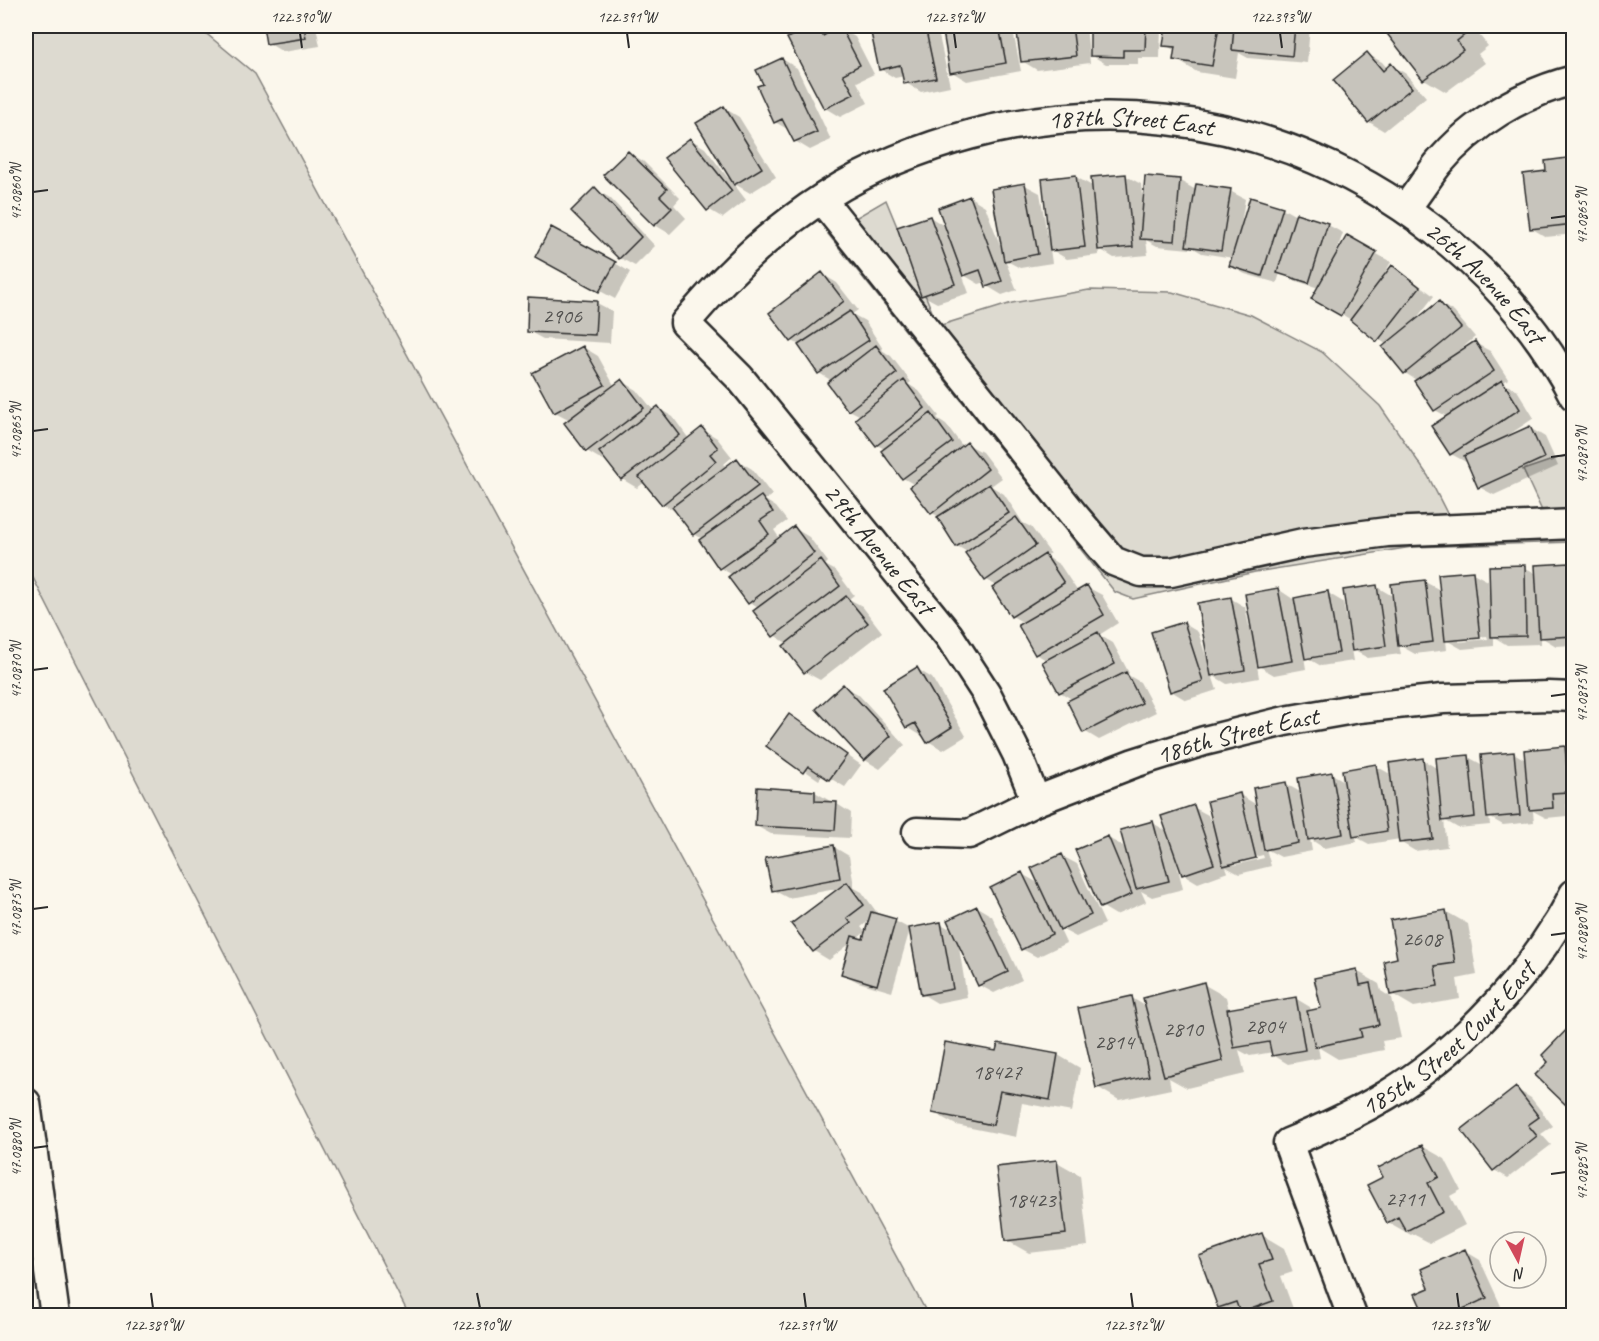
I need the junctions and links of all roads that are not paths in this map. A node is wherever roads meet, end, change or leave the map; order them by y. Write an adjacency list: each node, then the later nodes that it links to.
1 (1574, 80): 3 (street)
2 (822, 200): 3 (street, 187th Street East); 4 (street, 187th Street East); 6 (street)
3 (1406, 208): 5 (street, 26th Avenue East)
4 (685, 323): 8 (street, 29th Avenue East)
5 (1574, 396)
6 (1574, 525)
7 (1574, 697): 8 (street, 186th Street East)
8 (1036, 801): 9 (street, 186th Street East)
9 (917, 832)
10 (1574, 894): 13 (street, 185th Street Court East)
11 (26, 1103): 12 (street)
12 (55, 1316)
13 (1352, 1316)

